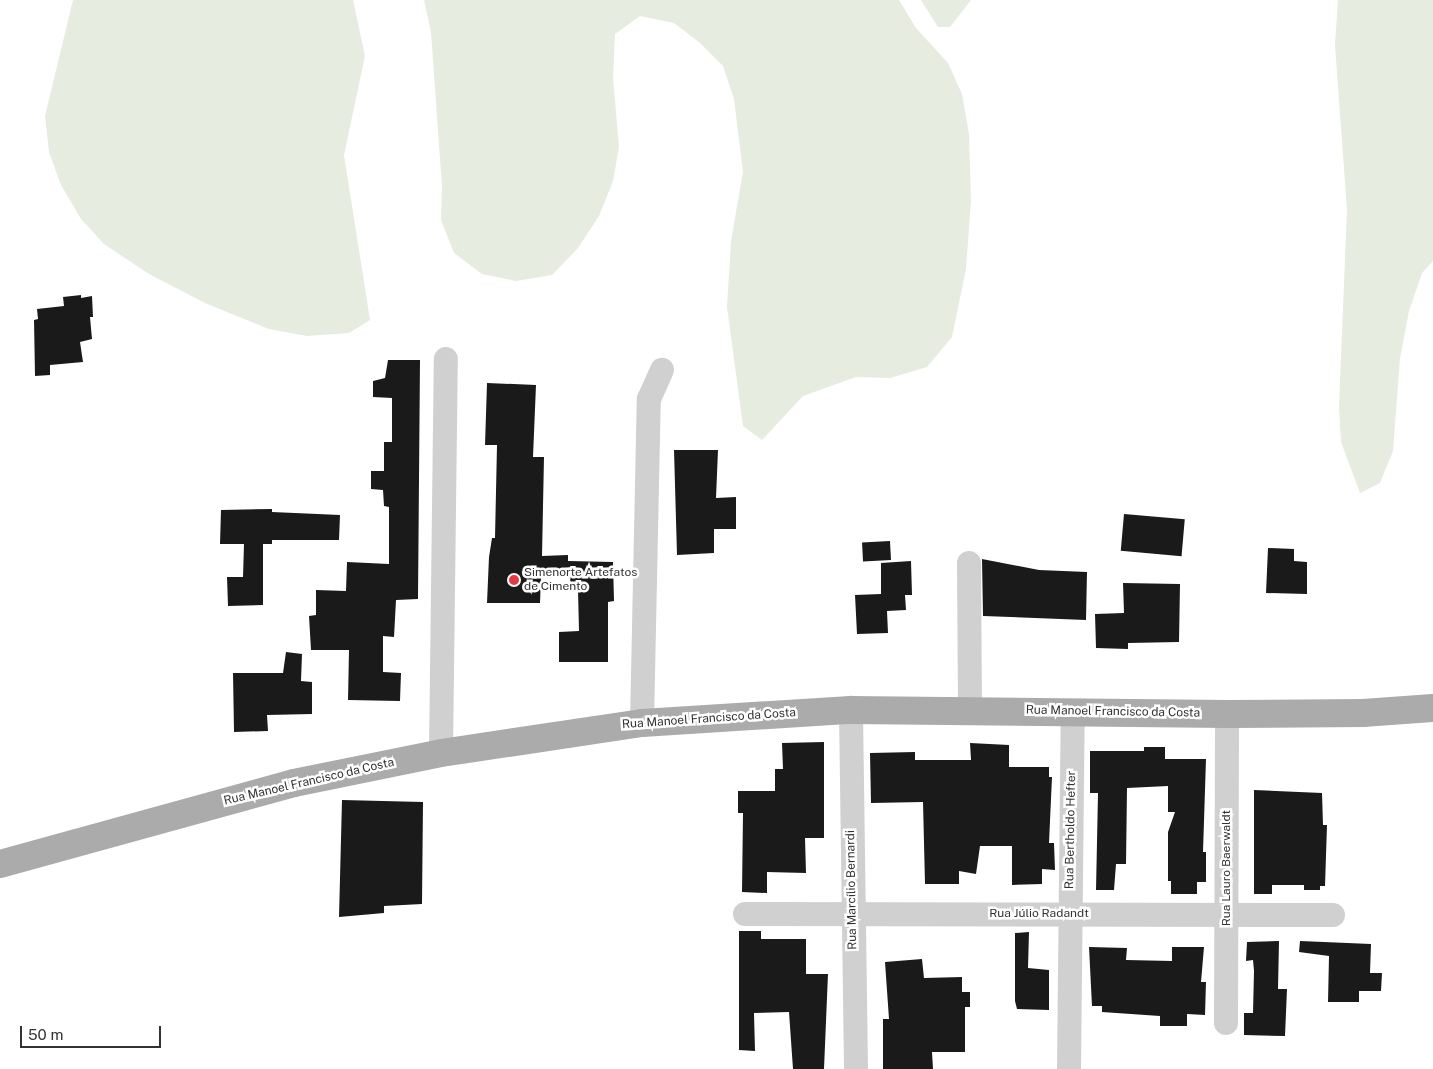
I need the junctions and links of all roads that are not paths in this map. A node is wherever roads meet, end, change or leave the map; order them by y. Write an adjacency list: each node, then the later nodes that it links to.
1 (446, 359): 10 (street)
2 (662, 370): 9 (street)
3 (969, 564): 6 (street)
4 (1433, 708): 8 (main road, Rua Manoel Francisco da Costa)
5 (851, 710): 6 (main road, Rua Manoel Francisco da Costa); 9 (main road, Rua Manoel Francisco da Costa); 12 (street, Rua Marcílio Bernardi)
6 (970, 710): 7 (main road, Rua Manoel Francisco da Costa)
7 (1073, 711): 8 (main road, Rua Manoel Francisco da Costa); 14 (street, Rua Bertholdo Hefter)
8 (1227, 714): 15 (street, Rua Lauro Baerwaldt)
9 (642, 723): 10 (main road, Rua Manoel Francisco da Costa)
10 (441, 753): 11 (main road, Rua Manoel Francisco da Costa)
11 (0, 864)
12 (852, 913): 13 (street, Rua Júlio Radandt); 14 (street, Rua Júlio Radandt); 18 (street, Rua Marcílio Bernardi)
13 (745, 914)
14 (1070, 914): 15 (street, Rua Júlio Radandt); 19 (street, Rua Bertholdo Hefter)
15 (1226, 914): 16 (street, Rua Júlio Radandt); 17 (street, Rua Lauro Baerwaldt)
16 (1333, 915)
17 (1226, 1023)
18 (856, 1069)
19 (1068, 1069)

